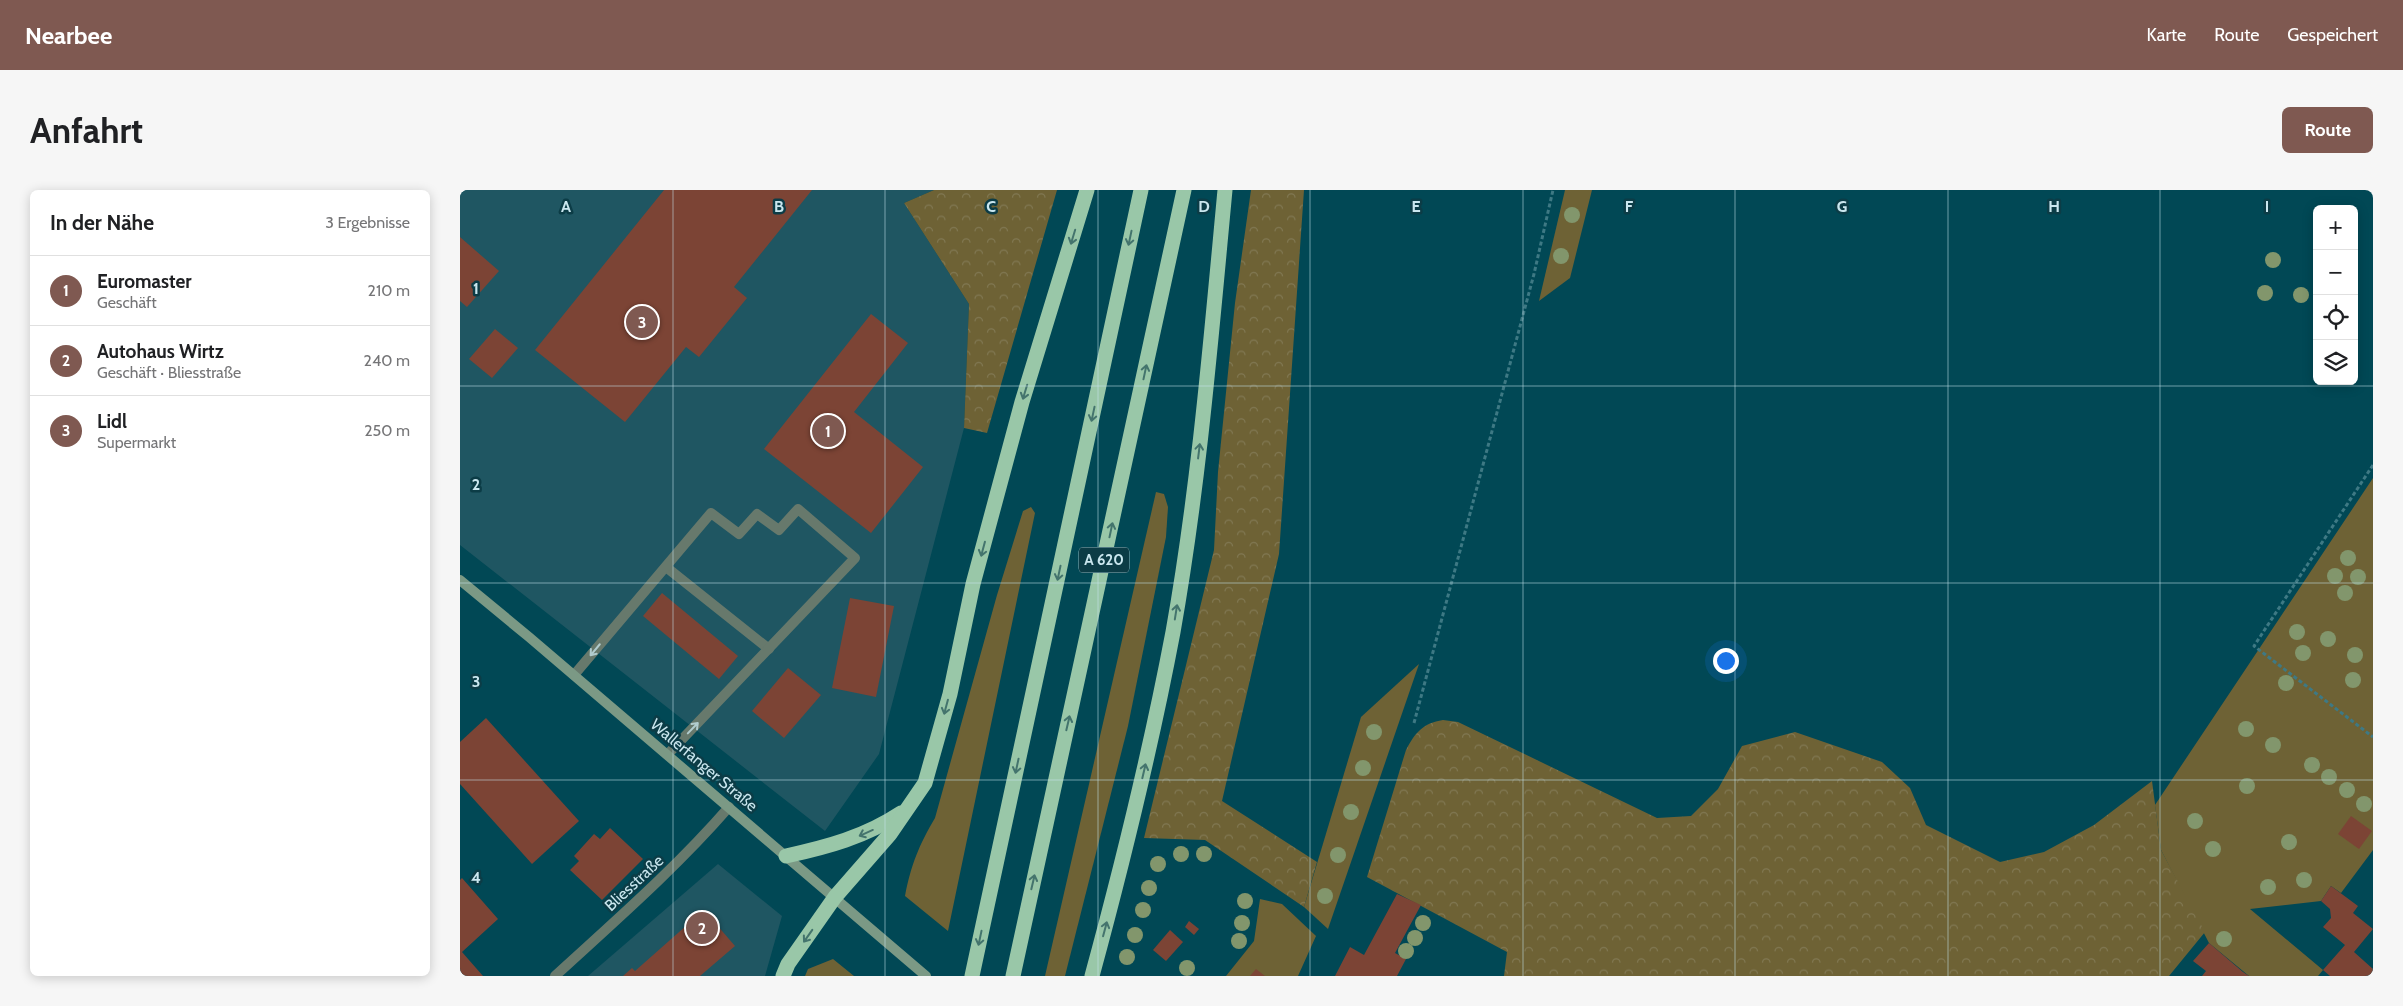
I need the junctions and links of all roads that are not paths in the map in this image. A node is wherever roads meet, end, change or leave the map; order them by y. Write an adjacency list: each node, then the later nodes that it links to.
1 (1087, 190): 11 (highway, one-way to 11)
2 (1140, 190): 17 (highway, A 620, one-way to 17)
3 (1184, 190): 18 (highway, A 620, one-way to 3)
4 (1226, 190): 19 (highway, one-way to 4)
5 (666, 567): 7 (street); 7 (street); 8 (street, one-way to 8)
6 (460, 580): 8 (main road, Wallerfanger Straße)
7 (769, 649): 9 (street, one-way to 7)
8 (574, 675): 9 (main road, Wallerfanger Straße)
9 (668, 754): 10 (main road, Wallerfanger Straße)
10 (729, 807): 12 (main road, Wallerfanger Straße); 14 (street, Bliesstraße)
11 (908, 808): 12 (highway, one-way to 12); 13 (highway)
12 (786, 856): 13 (main road, Wallerfanger Straße)
13 (835, 897): 15 (highway, one-way to 15); 16 (main road, Wallerfanger Straße)
14 (555, 976)
15 (783, 976)
16 (926, 976)
17 (972, 976)
18 (1013, 976)
19 (1092, 976)

